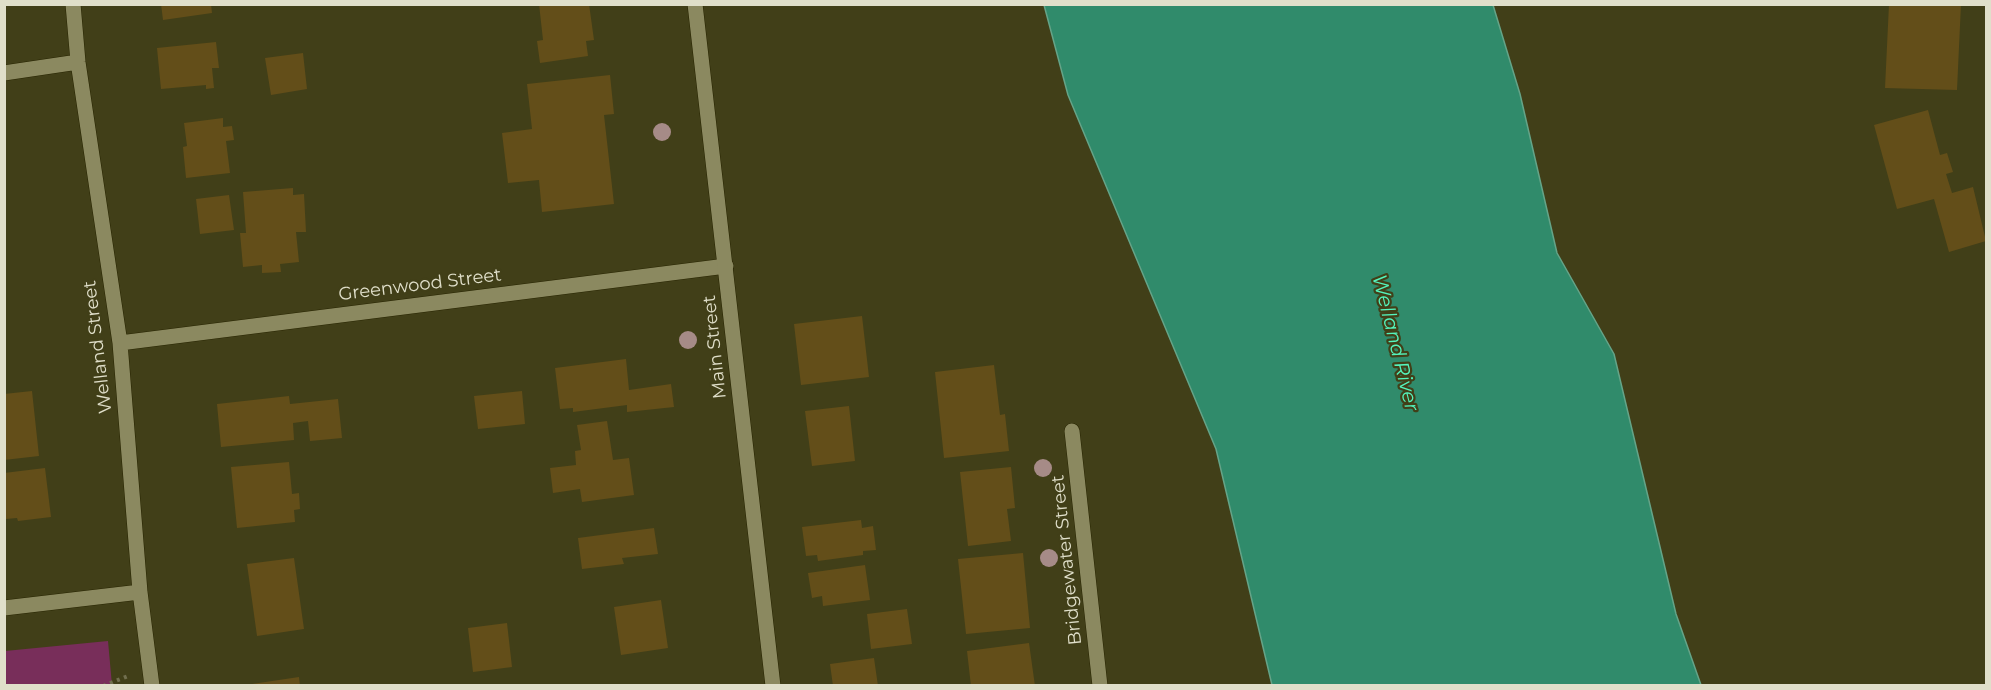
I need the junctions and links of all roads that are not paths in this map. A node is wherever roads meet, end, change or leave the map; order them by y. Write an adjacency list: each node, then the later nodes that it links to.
1 (73, 4): 3 (street, Welland Street)
2 (695, 4): 5 (street, Main Street)
3 (78, 62): 4 (street); 6 (street, Welland Street)
4 (4, 73)
5 (726, 266): 6 (street, Greenwood Street); 11 (street, Main Street)
6 (120, 343): 8 (street, Welland Street)
7 (1072, 431): 12 (street, Bridgewater Street)
8 (140, 592): 9 (street); 10 (street, Welland Street)
9 (4, 608)
10 (152, 686)
11 (773, 686)
12 (1100, 686)

